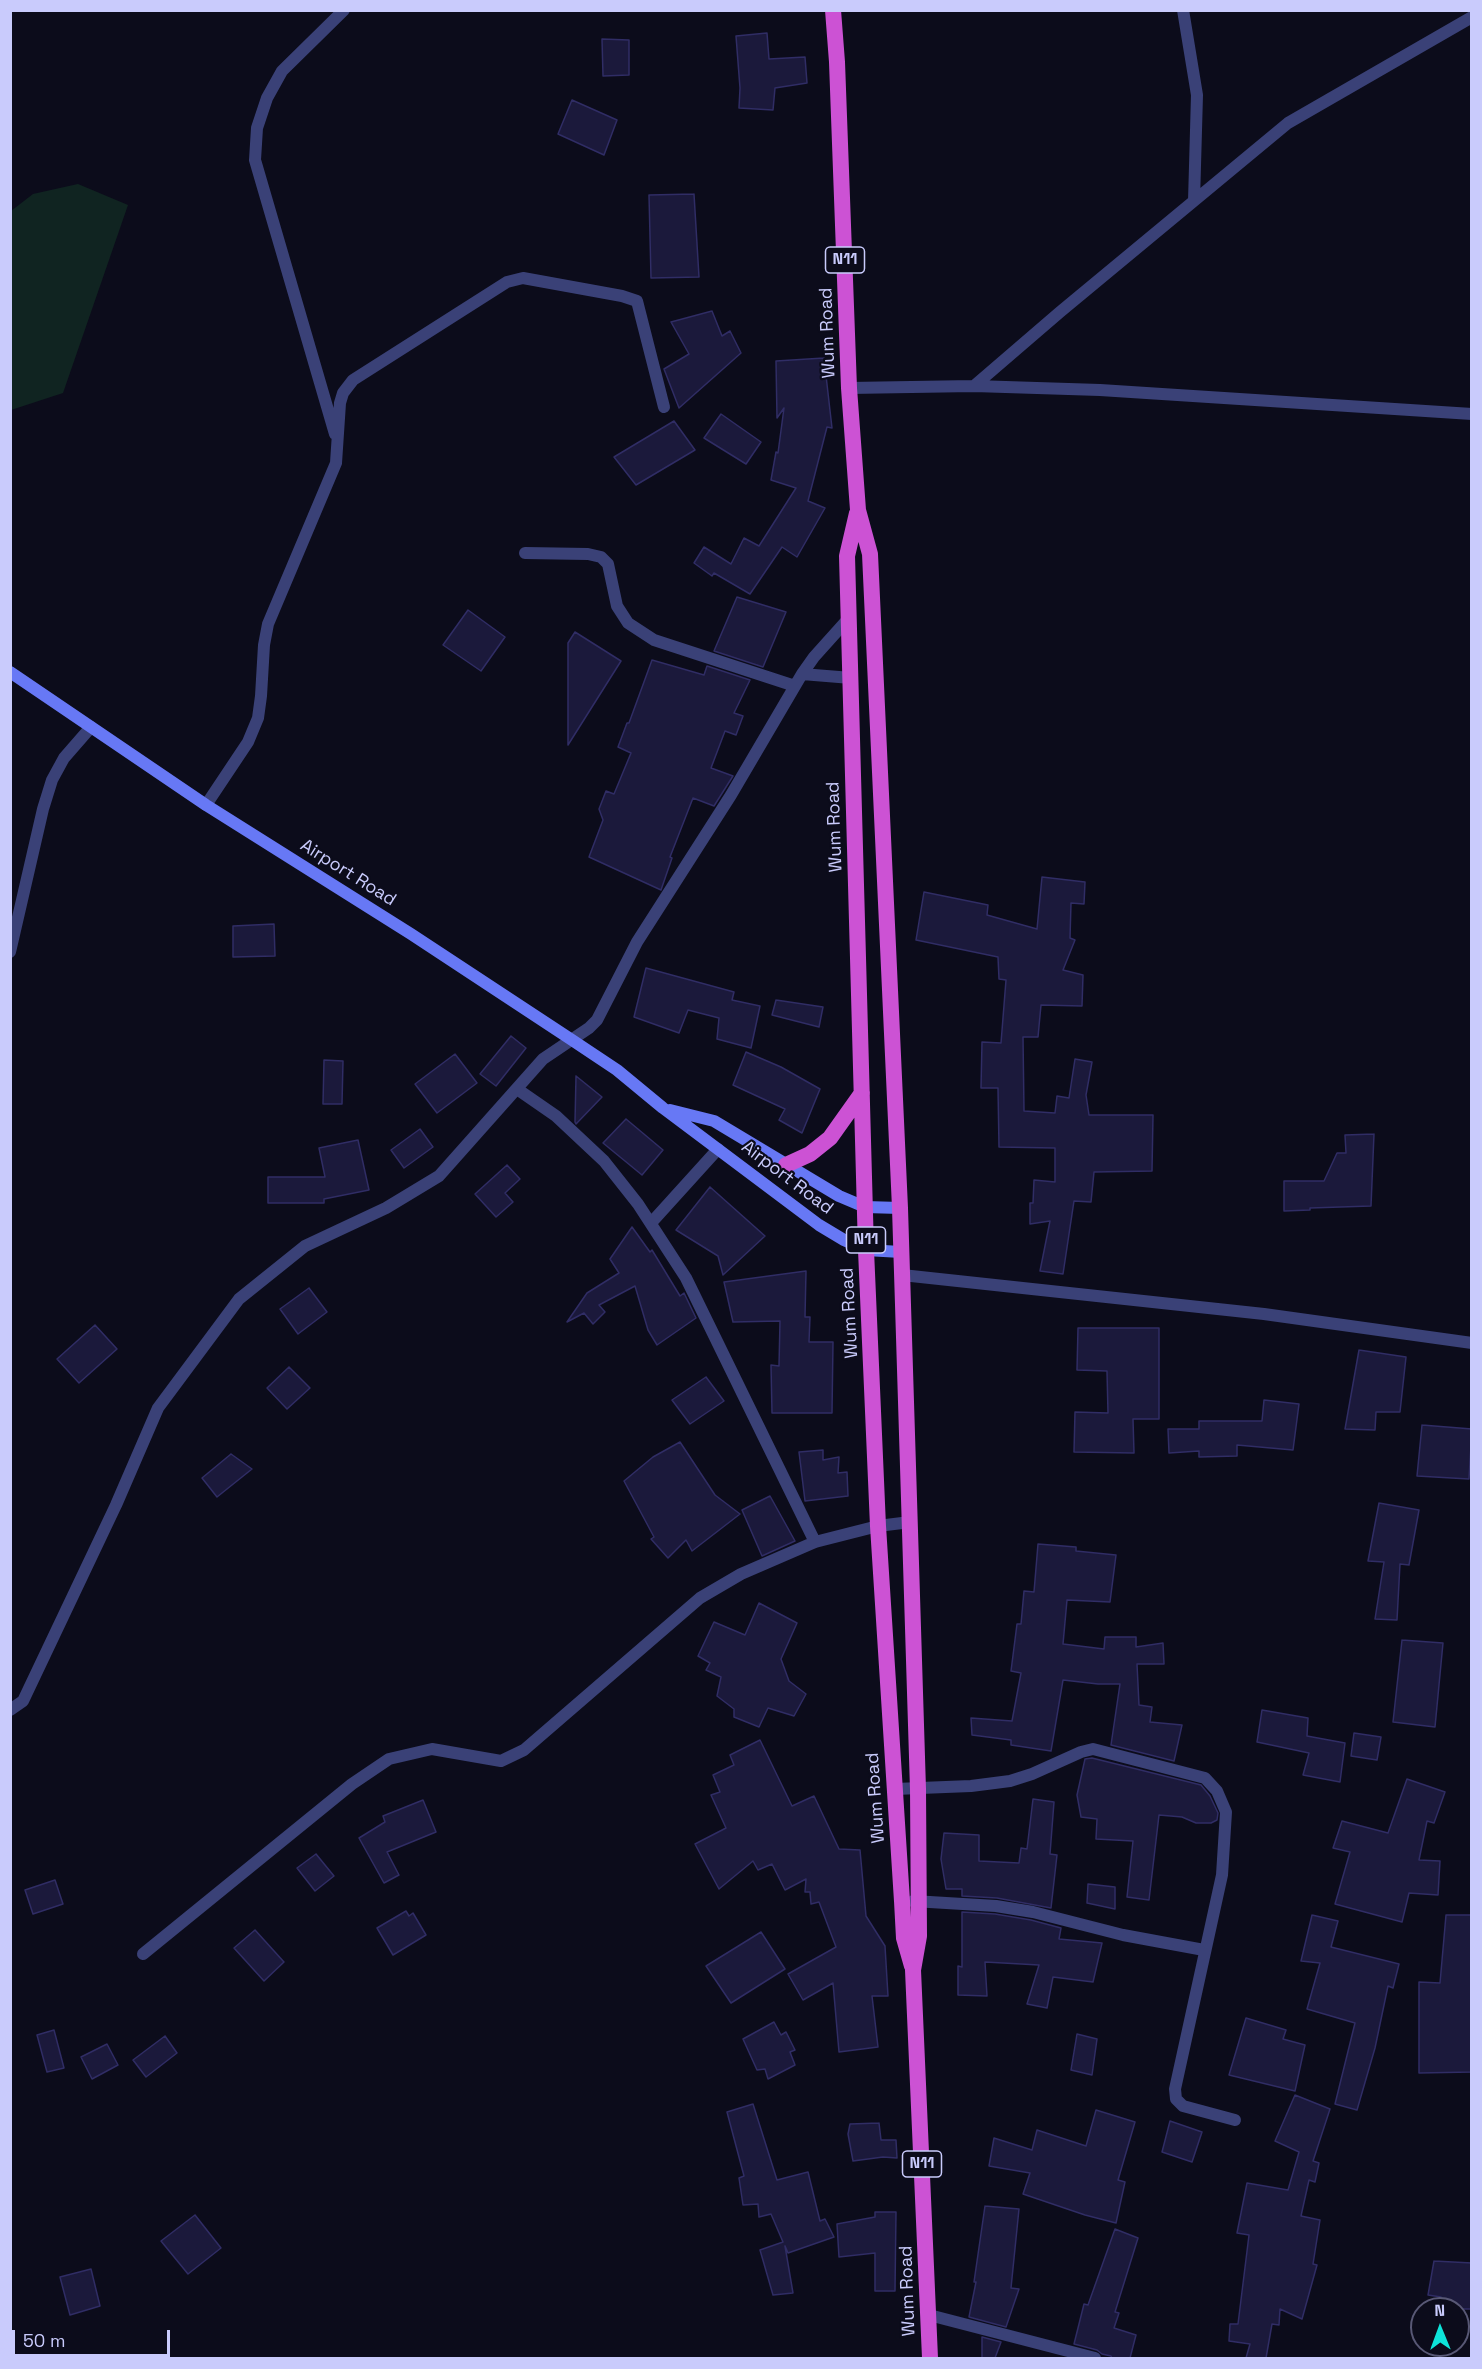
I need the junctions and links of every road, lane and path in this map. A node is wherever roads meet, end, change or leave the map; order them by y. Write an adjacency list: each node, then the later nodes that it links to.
1 (344, 10): 10 (street)
2 (833, 10): 7 (highway, Wum Road / N11)
3 (1183, 10): 5 (street)
4 (1472, 17): 5 (street)
5 (1194, 201): 6 (street)
6 (974, 386): 7 (street); 9 (street)
7 (849, 388): 11 (highway, Wum Road / N11)
8 (664, 407): 10 (street)
9 (1472, 414)
10 (339, 446): 19 (street)
11 (858, 510): 13 (highway, Wum Road / N11); 28 (highway, Wum Road / N11)
12 (525, 553): 17 (street)
13 (849, 618): 15 (street); 16 (highway, Wum Road / N11)
14 (10, 672): 18 (main road, Airport Road)
15 (802, 674): 16 (street); 17 (street)
16 (851, 678): 23 (highway, Wum Road / N11)
17 (795, 686): 21 (street)
18 (92, 727): 19 (main road, Airport Road); 20 (street)
19 (206, 805): 21 (main road, Airport Road)
20 (10, 952)
21 (572, 1040): 22 (street); 24 (main road, Airport Road)
22 (517, 1089): 29 (street); 37 (street)
23 (862, 1093): 26 (highway); 27 (highway, Wum Road / N11)
24 (663, 1108): 25 (main road, Airport Road); 26 (main road, Airport Road)
25 (718, 1149): 29 (street); 30 (main road, Airport Road)
26 (786, 1165): 27 (main road, Airport Road)
27 (865, 1207): 28 (main road, Airport Road); 30 (highway, Wum Road / N11)
28 (900, 1208): 31 (highway, Wum Road / N11)
29 (651, 1223): 36 (street)
30 (866, 1250): 31 (main road, Airport Road); 35 (highway, Wum Road / N11)
31 (901, 1252): 32 (highway, Wum Road / N11)
32 (902, 1275): 33 (street); 34 (highway, Wum Road / N11)
33 (1472, 1342)
34 (910, 1522): 35 (street); 39 (highway, Wum Road / N11)
35 (878, 1526): 36 (street); 38 (highway, Wum Road / N11)
36 (815, 1542): 42 (street)
37 (10, 1710)
38 (895, 1789): 39 (street); 40 (highway, Wum Road / N11)
39 (918, 1789): 40 (highway, Wum Road / N11); 41 (street)
40 (910, 1901): 41 (street); 44 (highway, Wum Road / N11)
41 (1204, 1950): 43 (street)
42 (143, 1954)
43 (1235, 2120)
44 (928, 2315): 45 (highway, Wum Road / N11); 46 (street)
45 (930, 2358)
46 (1095, 2358)

